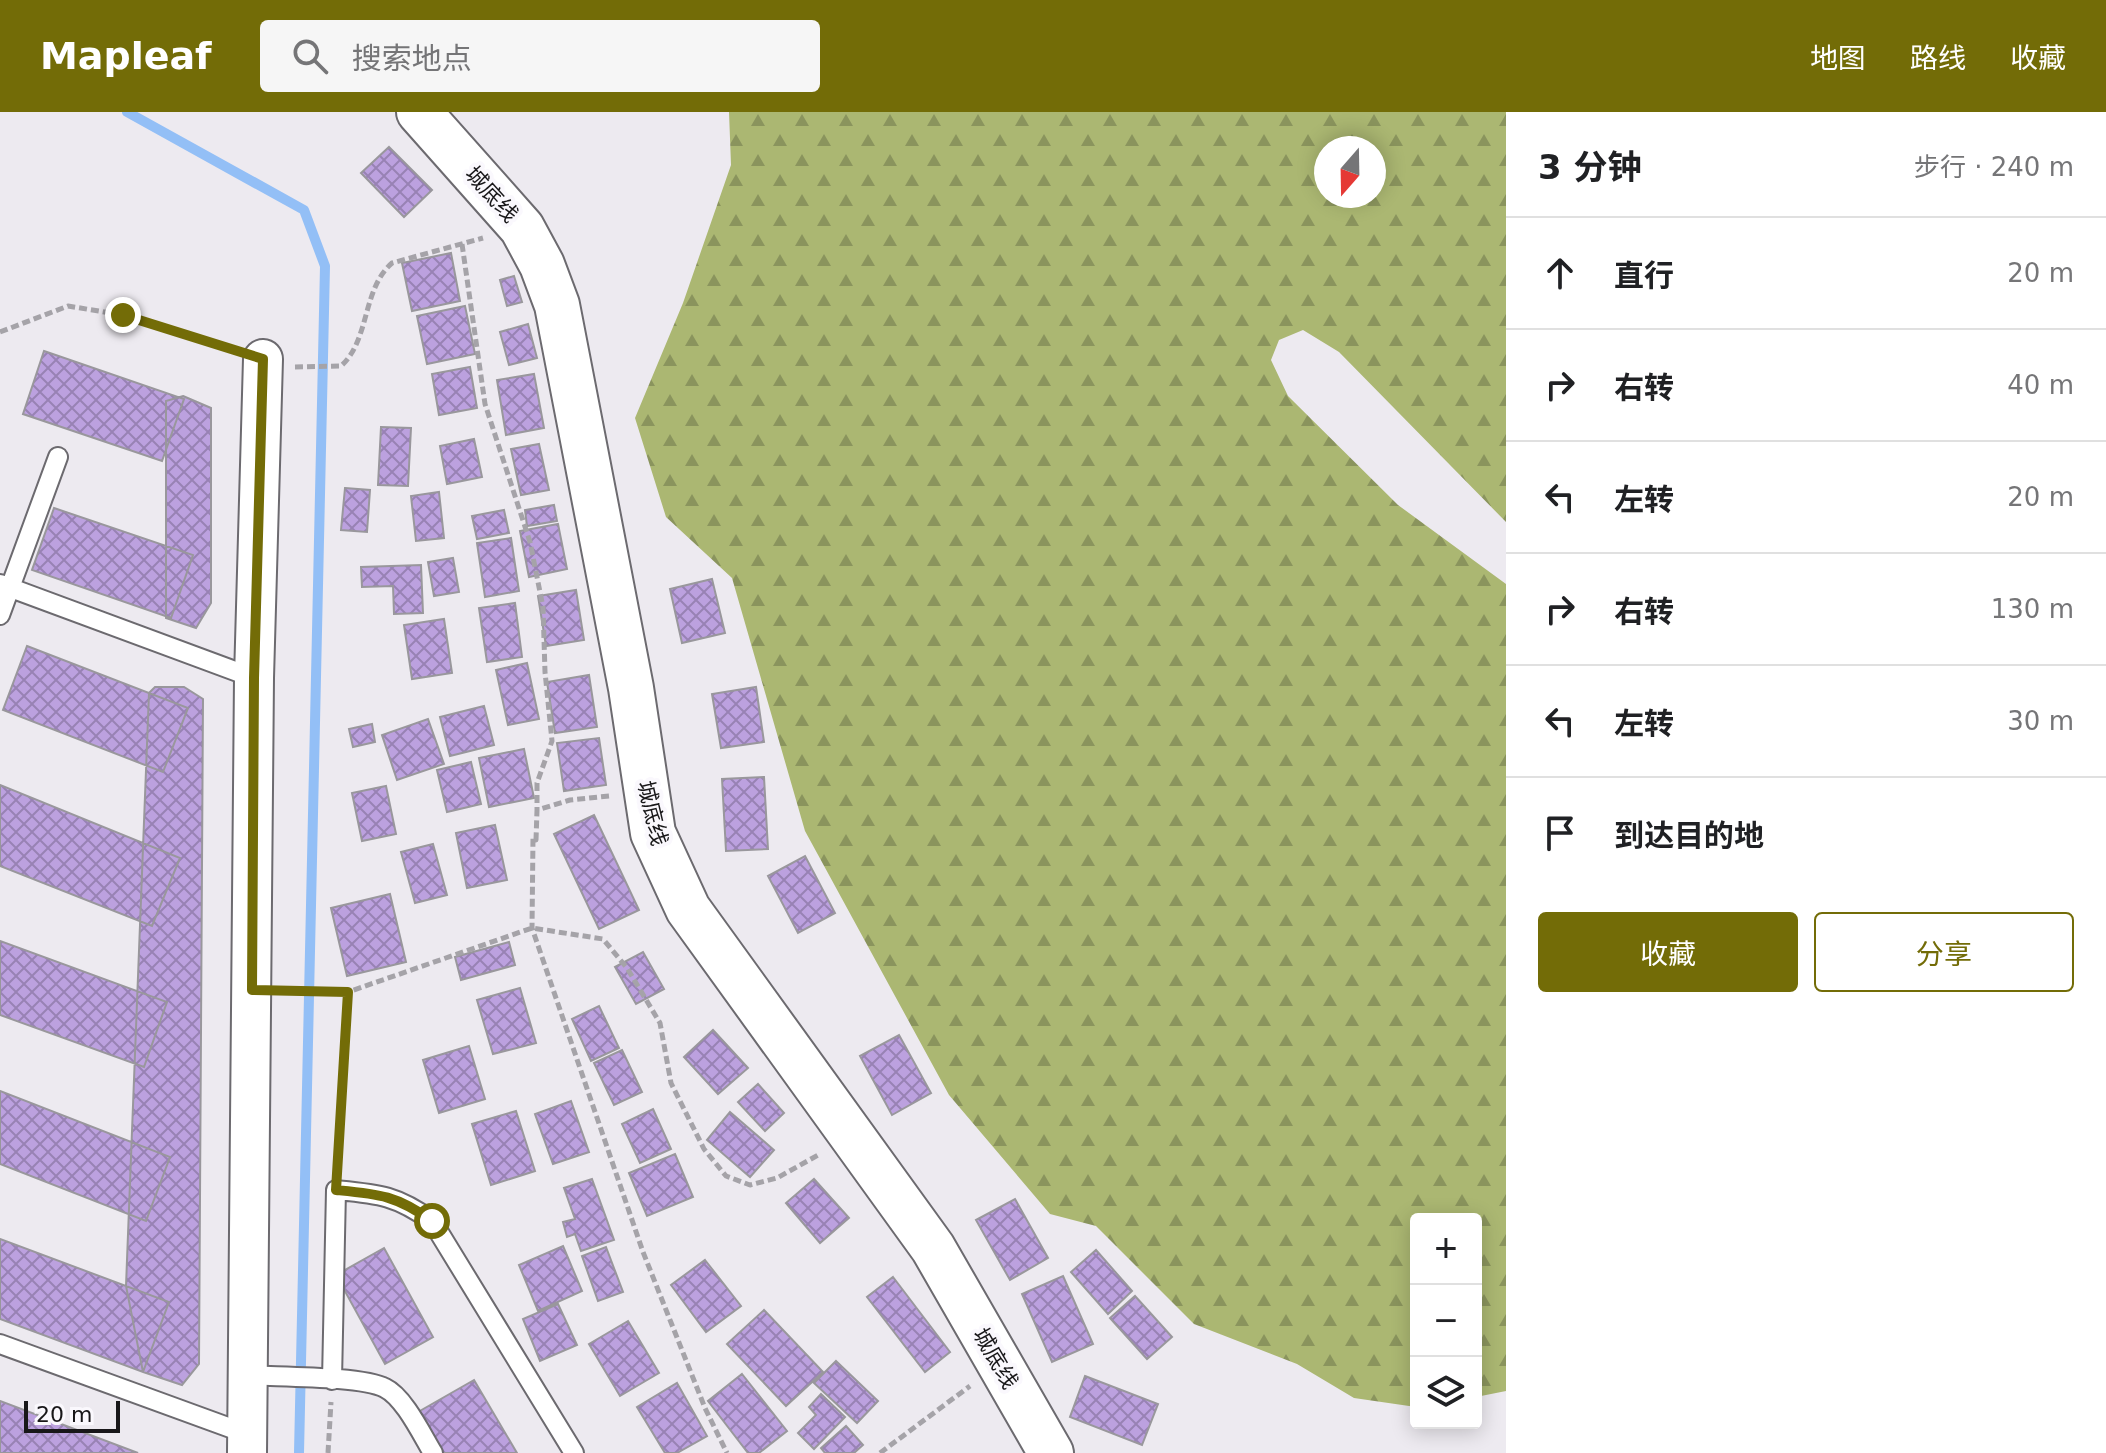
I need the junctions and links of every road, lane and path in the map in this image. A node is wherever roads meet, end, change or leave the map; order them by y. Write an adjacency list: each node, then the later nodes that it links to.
1 (419, 112): 2 (main road, 城底线)
2 (522, 228): 3 (path); 10 (main road, 城底线)
3 (462, 244): 5 (path); 11 (path)
4 (0, 332): 5 (path)
5 (263, 359): 9 (street)
6 (58, 457): 7 (lane)
7 (5, 586): 8 (lane); 9 (lane)
8 (0, 615)
9 (254, 678): 13 (street)
10 (647, 792): 11 (path); 15 (main road, 城底线)
11 (537, 810): 12 (path)
12 (532, 928): 14 (path); 15 (path); 25 (path)
13 (252, 990): 14 (path); 19 (street)
14 (348, 992): 16 (path)
15 (852, 1136): 18 (main road, 城底线)
16 (336, 1190): 20 (lane); 24 (lane)
17 (0, 1344): 21 (lane)
18 (1000, 1364): 26 (path); 27 (main road, 城底线)
19 (248, 1375): 20 (lane); 21 (street)
20 (332, 1380): 22 (path); 23 (lane)
21 (247, 1443)
22 (328, 1453)
23 (433, 1453)
24 (574, 1453)
25 (727, 1453)
26 (880, 1453)
27 (1051, 1453)

